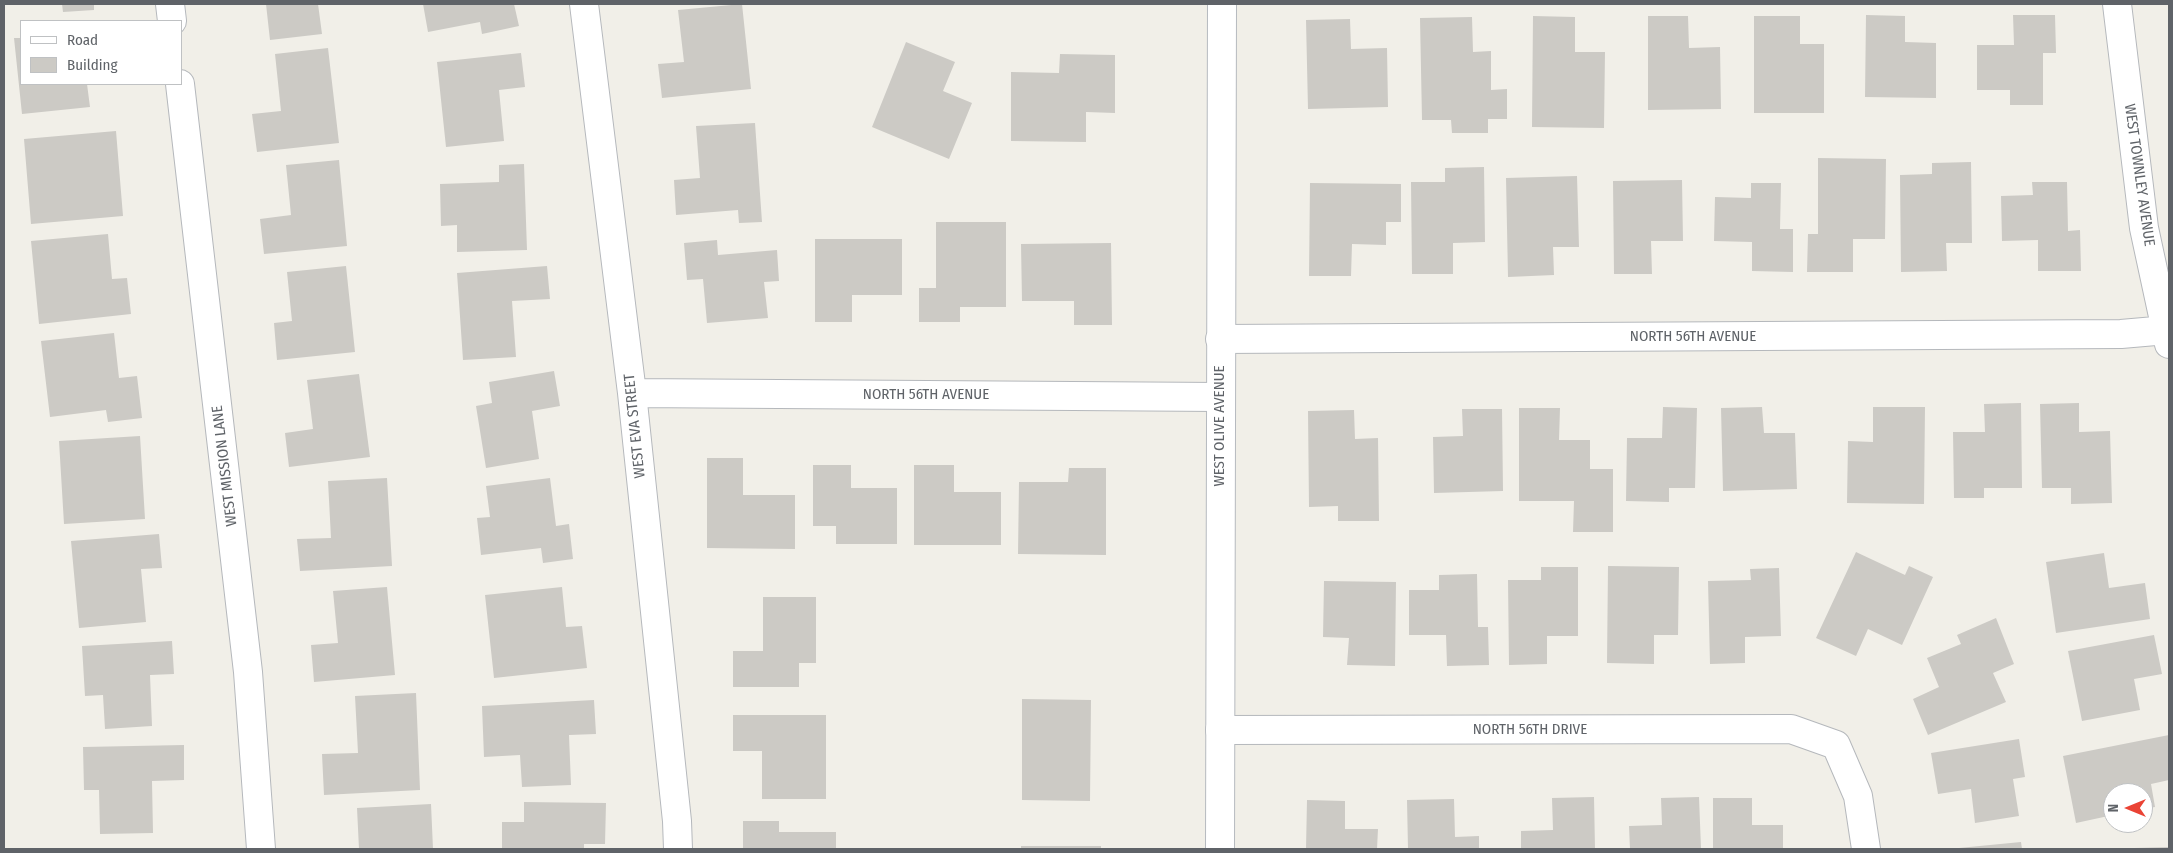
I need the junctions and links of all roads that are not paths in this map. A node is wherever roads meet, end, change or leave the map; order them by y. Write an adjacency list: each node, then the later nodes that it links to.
1 (170, 4): 5 (street)
2 (584, 4): 9 (street, WEST EVA STREET)
3 (1222, 4): 8 (street, WEST OLIVE AVENUE)
4 (2117, 4): 7 (street, WEST TOWNLEY AVENUE)
5 (172, 20)
6 (180, 85): 12 (street, WEST MISSION LANE)
7 (2168, 337): 8 (street, NORTH 56TH AVENUE)
8 (1220, 339): 10 (street, WEST OLIVE AVENUE)
9 (632, 393): 10 (street, NORTH 56TH AVENUE); 13 (street, WEST EVA STREET)
10 (1220, 397): 11 (street, WEST OLIVE AVENUE)
11 (1220, 730): 14 (street, WEST OLIVE AVENUE); 15 (street, NORTH 56TH DRIVE)
12 (261, 849)
13 (678, 849)
14 (1220, 849)
15 (1866, 849)

